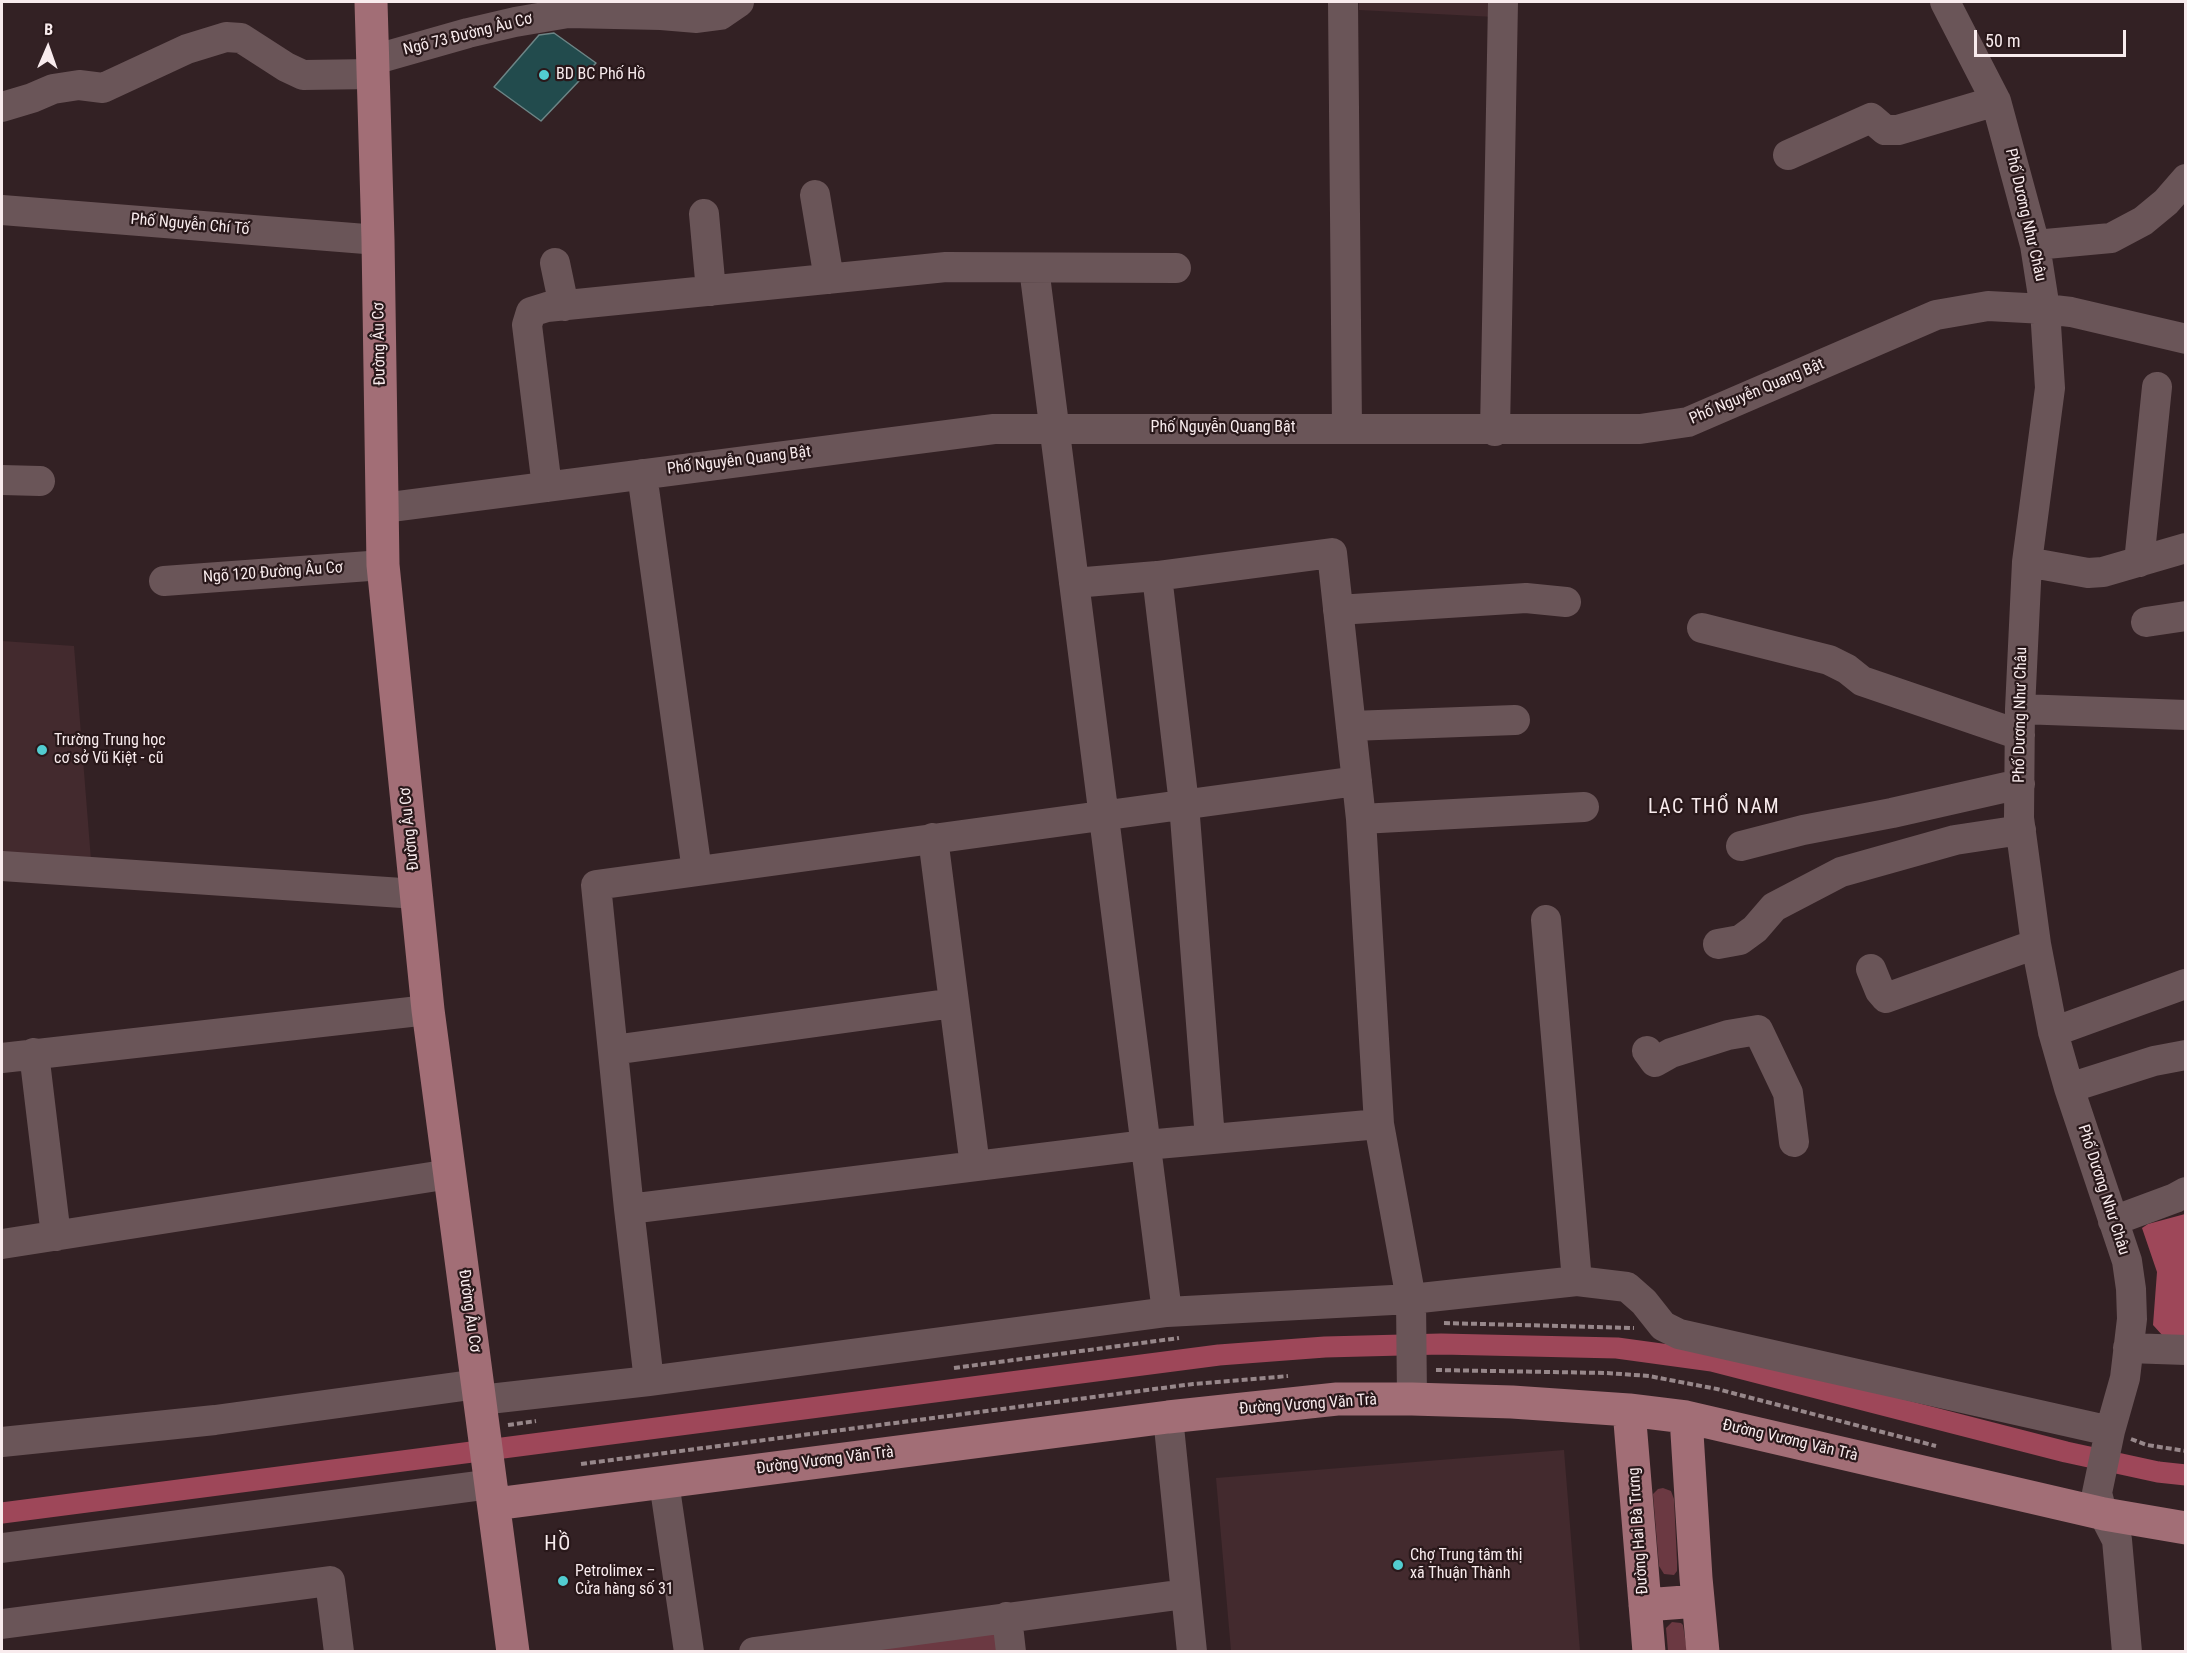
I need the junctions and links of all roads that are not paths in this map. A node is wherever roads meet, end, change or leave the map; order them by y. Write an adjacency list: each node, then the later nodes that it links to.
1 (371, 2): 7 (main road, Đường Âu Cơ)
2 (739, 2): 6 (street, Ngõ 73 Đường Âu Cơ)
3 (1343, 2): 27 (street)
4 (1503, 2): 28 (street)
5 (1945, 2): 8 (street, Phố Dương Như Châu)
6 (659, 8): 7 (street, Ngõ 73 Đường Âu Cơ)
7 (373, 67): 9 (street, Ngõ 73 Đường Âu Cơ); 15 (main road, Đường Âu Cơ)
8 (1996, 101): 10 (street); 16 (street, Phố Dương Như Châu)
9 (2, 107)
10 (1788, 155)
11 (2186, 179): 16 (street)
12 (815, 195): 20 (street)
13 (2, 210): 15 (street, Phố Nguyễn Chí Tố)
14 (704, 214): 21 (street)
15 (378, 240): 33 (main road, Đường Âu Cơ)
16 (2035, 245): 23 (street, Phố Dương Như Châu)
17 (555, 263): 22 (street)
18 (1034, 268): 19 (street); 20 (street); 26 (street)
19 (1176, 268)
20 (829, 279): 21 (street)
21 (711, 291): 22 (street)
22 (564, 306): 32 (street)
23 (2045, 309): 24 (street, Phố Nguyễn Quang Bật); 28 (street, Phố Nguyễn Quang Bật); 35 (street, Phố Dương Như Châu)
24 (2186, 339)
25 (2157, 387): 36 (street)
26 (1054, 428): 27 (street, Phố Nguyễn Quang Bật); 29 (street, Phố Nguyễn Quang Bật); 40 (street)
27 (1347, 428): 28 (street, Phố Nguyễn Quang Bật)
28 (1495, 431)
29 (642, 474): 32 (street, Phố Nguyễn Quang Bật); 60 (street)
30 (2, 480): 31 (street)
31 (40, 481)
32 (547, 487): 33 (street, Phố Nguyễn Quang Bật)
33 (383, 508): 37 (main road, Đường Âu Cơ)
34 (2186, 548): 36 (street)
35 (2027, 562): 36 (street); 48 (street, Phố Dương Như Châu)
36 (2139, 562)
37 (383, 565): 39 (street, Ngõ 120 Đường Âu Cơ); 61 (main road, Đường Âu Cơ)
38 (1157, 576): 40 (street); 42 (street); 52 (street)
39 (164, 580)
40 (1074, 583): 54 (street)
41 (1566, 602): 42 (street)
42 (1338, 610): 49 (street)
43 (2186, 616): 44 (street)
44 (2146, 622)
45 (1702, 628): 48 (street)
46 (2186, 715): 48 (street)
47 (1515, 720): 49 (street)
48 (2020, 722): 51 (street, Phố Dương Như Châu)
49 (1351, 726): 50 (street)
50 (1357, 781): 52 (street); 55 (street)
51 (2020, 784): 56 (street, Phố Dương Như Châu); 58 (street)
52 (1184, 804): 54 (street); 77 (street)
53 (1584, 807): 55 (street)
54 (1104, 814): 57 (street); 79 (street)
55 (1361, 819): 76 (street)
56 (2021, 830): 63 (street); 64 (street, Phố Dương Như Châu)
57 (933, 838): 60 (street); 67 (street)
58 (1741, 846)
59 (2, 866): 61 (street)
60 (698, 871): 70 (street)
61 (417, 894): 68 (main road, Đường Âu Cơ)
62 (1546, 920): 87 (street)
63 (1718, 944)
64 (2036, 944): 65 (street); 69 (street, Phố Dương Như Châu)
65 (1871, 969)
66 (2185, 984): 69 (street)
67 (954, 1003): 70 (street); 80 (street)
68 (428, 1010): 72 (street); 81 (main road, Đường Âu Cơ)
69 (2053, 1032): 75 (street, Phố Dương Như Châu)
70 (613, 1050): 83 (street)
71 (1647, 1051): 78 (street)
72 (34, 1053): 74 (street); 85 (street)
73 (2186, 1055): 75 (street)
74 (2, 1058)
75 (2069, 1088): 84 (street, Phố Dương Như Châu)
76 (1379, 1124): 77 (street); 89 (street)
77 (1210, 1139): 79 (street)
78 (1794, 1142)
79 (1146, 1145): 80 (street); 88 (street)
80 (975, 1166): 83 (street)
81 (450, 1174): 85 (street); 94 (main road, Đường Âu Cơ)
82 (2186, 1192): 84 (street)
83 (628, 1209): 92 (street)
84 (2113, 1221): 90 (street, Phố Dương Như Châu)
85 (56, 1236): 86 (street)
86 (2, 1244)
87 (1577, 1281): 89 (street); 98 (street)
88 (1167, 1312): 89 (street); 92 (street)
89 (1419, 1316): 93 (street)
90 (2128, 1348): 91 (street); 98 (street, Phố Dương Như Châu)
91 (2186, 1350)
92 (649, 1381): 94 (street)
93 (1411, 1386): 95 (main road, Đường Vương Văn Trà); 96 (main road, Đường Vương Văn Trà)
94 (481, 1407): 99 (street); 101 (main road, Đường Âu Cơ)
95 (1629, 1410): 97 (main road, Đường Vương Văn Trà); 107 (main road, Đường Hai Bà Trưng)
96 (1168, 1417): 100 (main road, Đường Vương Văn Trà); 105 (street)
97 (1686, 1417): 102 (main road, Đường Vương Văn Trà); 106 (main road)
98 (2110, 1431): 102 (street, Phố Dương Như Châu)
99 (2, 1442)
100 (664, 1482): 101 (main road, Đường Vương Văn Trà); 112 (street)
101 (493, 1494): 104 (street); 111 (main road, Đường Âu Cơ)
102 (2100, 1500): 103 (main road, Đường Vương Văn Trà); 118 (street)
103 (2186, 1528)
104 (2, 1548)
105 (1185, 1594): 108 (street); 115 (street)
106 (1698, 1601): 107 (main road); 117 (main road)
107 (1645, 1605): 116 (main road, Đường Hai Bà Trưng)
108 (1007, 1617): 113 (street); 114 (street)
109 (2, 1624): 110 (street)
110 (339, 1652)
111 (513, 1652)
112 (690, 1652)
113 (754, 1652)
114 (1011, 1652)
115 (1192, 1652)
116 (1649, 1652)
117 (1703, 1652)
118 (2127, 1652)

